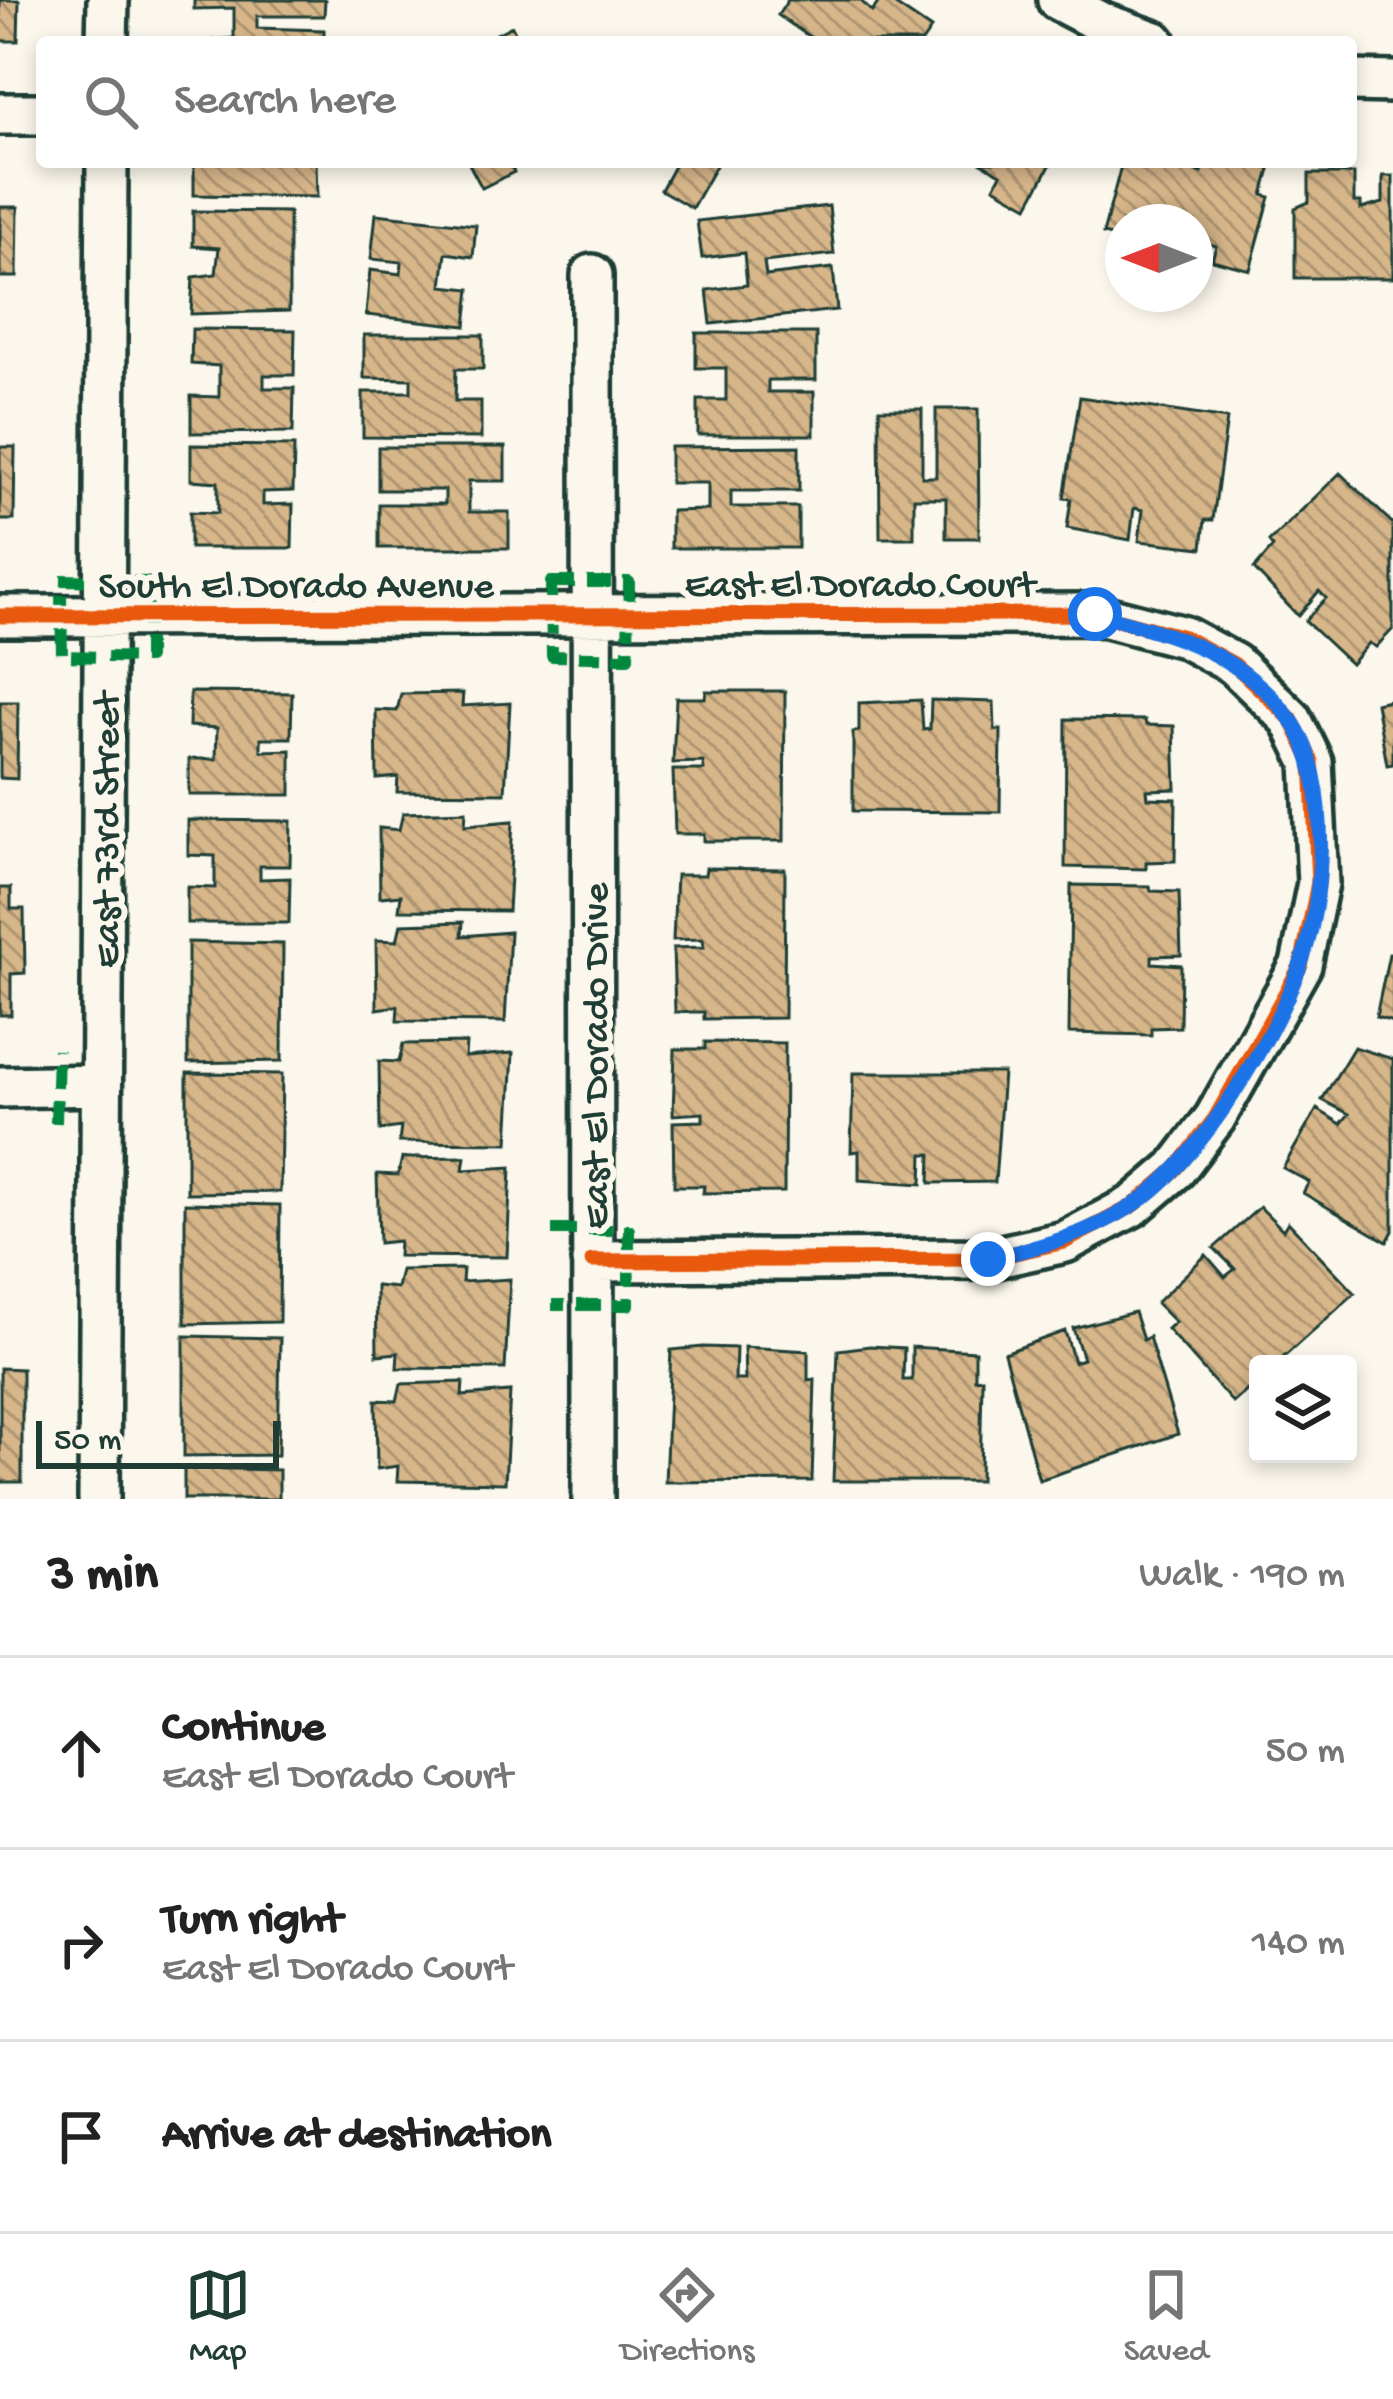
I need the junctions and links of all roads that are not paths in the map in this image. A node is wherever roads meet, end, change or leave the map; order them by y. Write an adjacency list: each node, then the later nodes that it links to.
1 (108, 0): 3 (street)
2 (1058, 0): 4 (street)
3 (107, 36)
4 (1141, 36)
5 (1357, 81): 6 (street)
6 (1393, 82)
7 (0, 114): 8 (street)
8 (36, 114)
9 (106, 168): 13 (street, East 73rd Street)
10 (592, 275): 11 (street, East El Dorado Drive)
11 (592, 614): 13 (street, South El Dorado Avenue); 16 (street, East El Dorado Drive); 16 (street, East El Dorado Court)
12 (0, 616): 13 (street, South El Dorado Avenue)
13 (104, 616): 14 (street, East 73rd Street)
14 (101, 1084): 15 (street); 17 (street, East 73rd Street)
15 (0, 1087)
16 (592, 1261): 18 (street, East El Dorado Drive)
17 (98, 1499)
18 (593, 1499)

